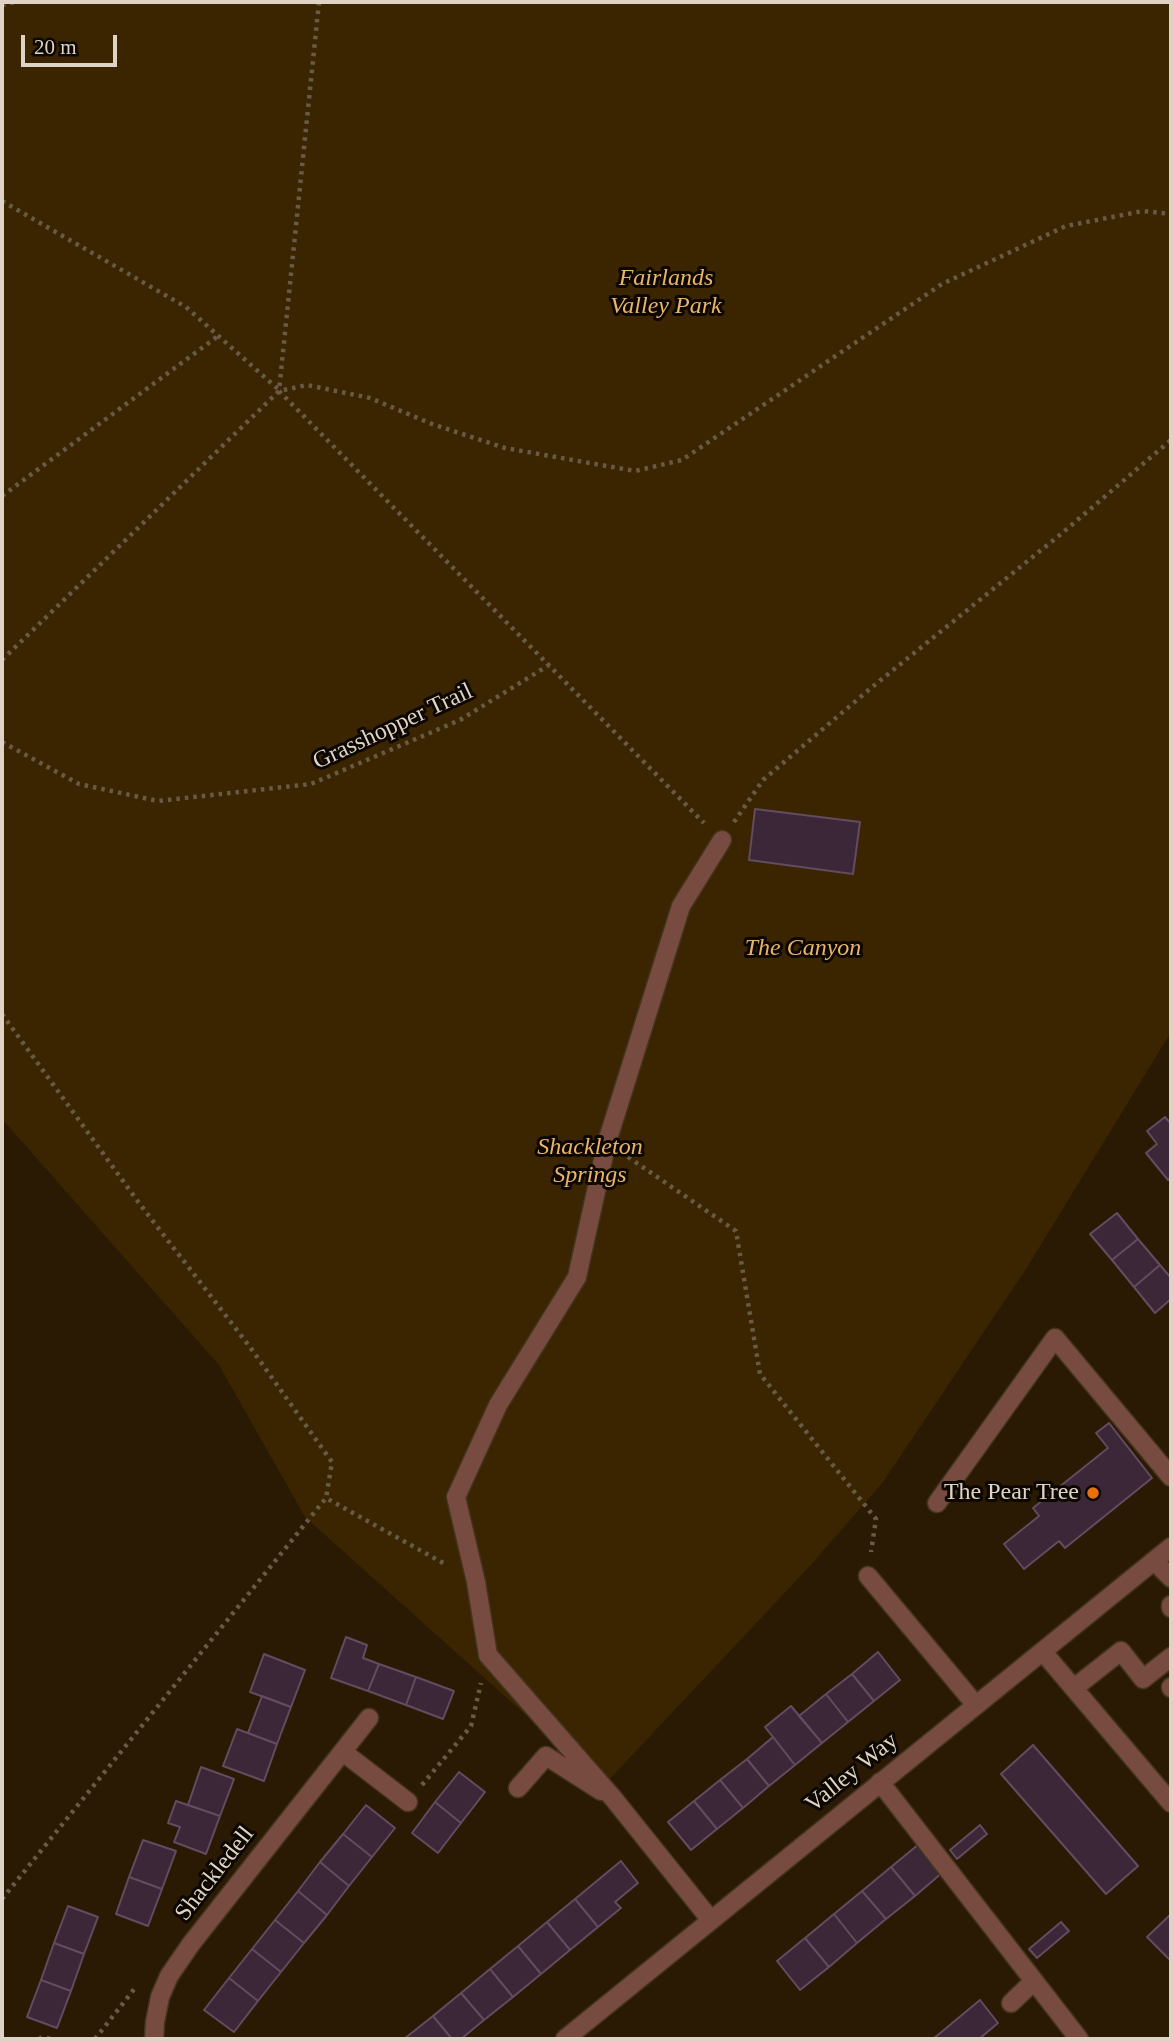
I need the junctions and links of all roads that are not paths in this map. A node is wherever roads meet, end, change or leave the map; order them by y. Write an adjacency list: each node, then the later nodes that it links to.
1 (722, 840): 16 (street)
2 (1171, 1477): 3 (street)
3 (937, 1503)
4 (1171, 1547): 5 (street, Valley Way)
5 (1154, 1561): 7 (street); 8 (street, Valley Way)
6 (868, 1576): 11 (street)
7 (1171, 1578)
8 (1043, 1652): 10 (street); 11 (street, Valley Way)
9 (1171, 1657): 10 (street)
10 (1074, 1688): 18 (street)
11 (975, 1704): 14 (street, Valley Way)
12 (369, 1718): 13 (street, Shackledell)
13 (343, 1752): 17 (street); 23 (street, Shackledell)
14 (880, 1782): 19 (street, Valley Way); 20 (street)
15 (518, 1788): 16 (street)
16 (613, 1798): 19 (street)
17 (408, 1802)
18 (1171, 1803)
19 (710, 1919): 22 (street, Valley Way)
20 (1034, 1981): 21 (street); 24 (street)
21 (1011, 2003)
22 (577, 2036)
23 (154, 2039)
24 (1079, 2039)

